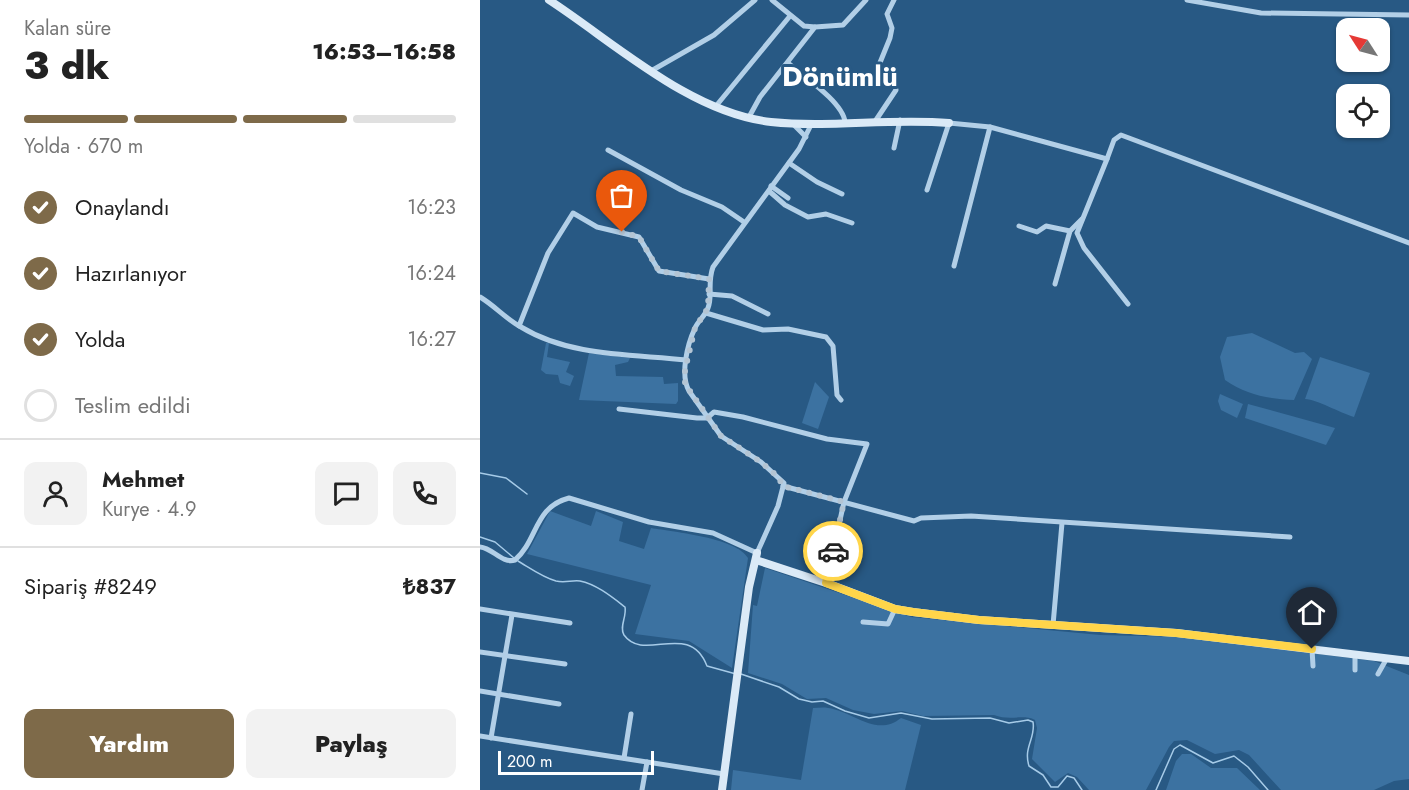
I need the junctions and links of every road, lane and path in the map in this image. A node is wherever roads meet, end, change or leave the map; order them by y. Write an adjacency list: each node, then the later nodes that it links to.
1 (549, 0): 11 (street)
2 (755, 0): 11 (street)
3 (772, 0): 8 (street)
4 (866, 0): 9 (street)
5 (894, 0): 14 (street)
6 (1187, 0): 7 (street)
7 (1409, 15)
8 (790, 16): 9 (street); 12 (street)
9 (815, 27): 10 (street)
10 (788, 63): 13 (street); 16 (street)
11 (651, 71): 12 (street)
12 (716, 106): 13 (street)
13 (748, 117): 17 (street)
14 (876, 120): 15 (street); 16 (street)
15 (900, 120): 19 (street); 22 (street)
16 (845, 122): 18 (street)
17 (792, 123): 18 (street); 21 (street)
18 (812, 123): 21 (street)
19 (949, 123): 20 (street); 27 (street)
20 (990, 127): 24 (street); 36 (street)
21 (806, 137): 25 (street)
22 (894, 148)
23 (608, 150): 31 (street)
24 (1107, 159): 30 (street); 35 (street)
25 (789, 163): 26 (street); 28 (street)
26 (770, 189): 29 (street); 31 (street); 32 (street)
27 (927, 190)
28 (842, 194)
29 (788, 198)
30 (1084, 218): 34 (street); 41 (street)
31 (744, 222): 37 (street)
32 (852, 223)
33 (1019, 226): 34 (street)
34 (1070, 231): 38 (street)
35 (1409, 243)
36 (954, 266)
37 (709, 279): 39 (street); 44 (street)
38 (1055, 284)
39 (709, 294): 42 (street); 43 (street)
40 (480, 297): 44 (street)
41 (1128, 304)
42 (706, 313): 45 (street); 46 (street)
43 (768, 314)
44 (519, 326): 45 (street)
45 (687, 360): 48 (street)
46 (841, 400)
47 (619, 409): 48 (street)
48 (707, 418): 49 (street); 50 (street)
49 (783, 486): 50 (street); 54 (street)
50 (844, 502): 51 (street); 55 (street)
51 (1062, 523): 52 (street); 61 (street)
52 (1290, 537)
53 (480, 548): 54 (street)
54 (757, 556): 55 (street); 80 (street)
55 (826, 583): 57 (street)
56 (480, 609): 58 (street)
57 (895, 609): 59 (street); 61 (street)
58 (512, 615): 60 (street); 65 (street)
59 (863, 622)
60 (570, 623)
61 (1053, 625): 62 (street)
62 (1312, 649): 64 (street); 69 (street)
63 (480, 652): 65 (street)
64 (1355, 654): 66 (street); 70 (street)
65 (505, 655): 68 (street); 73 (street)
66 (1387, 658): 67 (street); 71 (street)
67 (1409, 661)
68 (565, 664)
69 (1313, 666)
70 (1354, 670)
71 (1378, 674)
72 (480, 691): 73 (street)
73 (499, 694): 74 (street); 77 (street)
74 (559, 704)
75 (631, 714): 78 (street)
76 (480, 736): 77 (street)
77 (491, 738): 78 (street)
78 (624, 758): 79 (street)
79 (647, 762): 80 (street); 81 (street)
80 (724, 774): 82 (street)
81 (642, 790)
82 (722, 790)

